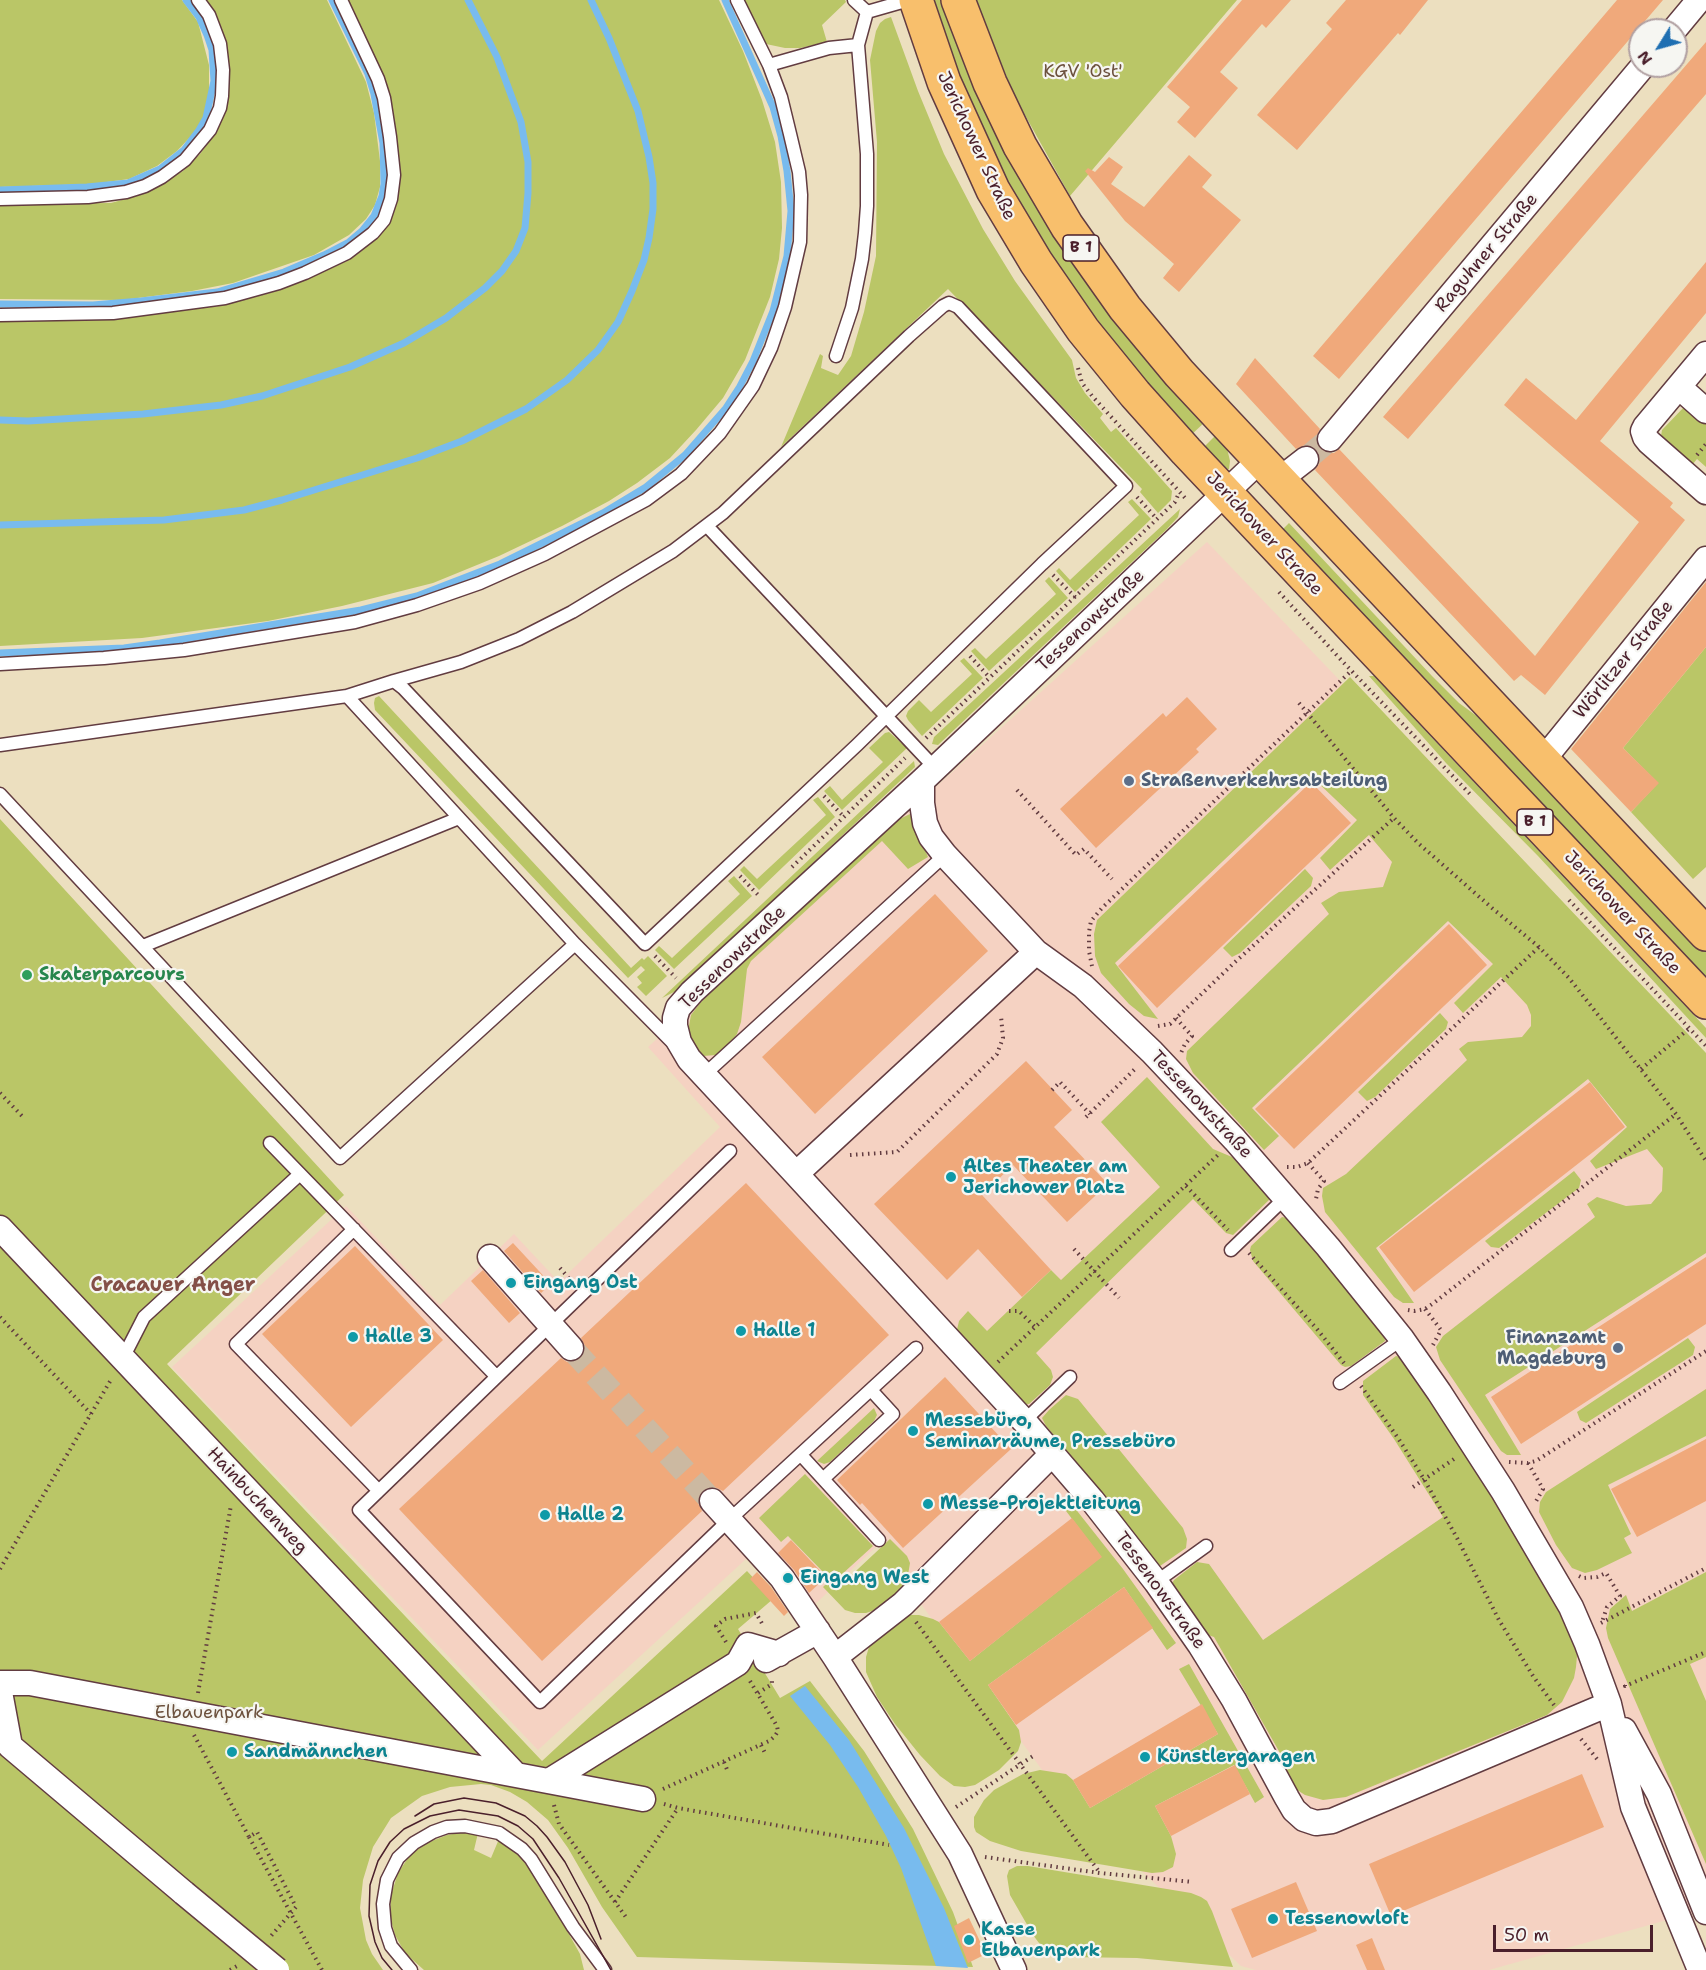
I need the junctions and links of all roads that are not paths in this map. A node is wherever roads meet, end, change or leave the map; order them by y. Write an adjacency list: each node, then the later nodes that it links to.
1 (198, 0): 14 (lane)
2 (341, 0): 15 (lane)
3 (737, 0): 12 (lane)
4 (854, 0): 9 (lane)
5 (909, 0): 9 (lane)
6 (915, 0): 24 (main road, Jerichower Straße / B 1)
7 (958, 0): 22 (main road, B 1)
8 (1699, 0): 10 (street)
9 (867, 12): 11 (lane)
10 (1684, 18)
11 (858, 45): 12 (lane); 17 (lane)
12 (769, 65): 27 (lane)
13 (1634, 78): 20 (street, Raguhner Straße)
14 (0, 200)
15 (0, 315)
16 (1706, 354): 18 (street)
17 (836, 356)
18 (1678, 387): 19 (street); 23 (street)
19 (1706, 411)
20 (1330, 439)
21 (1306, 459): 22 (street)
22 (1270, 470): 24 (street, Tessenowstraße); 32 (main road, B 1)
23 (1706, 492)
24 (1226, 493): 33 (street, Tessenowstraße); 41 (main road, Jerichower Straße / B 1)
25 (707, 526): 28 (lane); 30 (lane); 30 (lane)
26 (1706, 559): 32 (street, Wörlitzer Straße)
27 (0, 664)
28 (394, 681): 29 (lane); 30 (lane)
29 (347, 696): 31 (lane); 35 (lane)
30 (885, 717): 33 (lane)
31 (0, 745)
32 (1543, 760): 37 (main road, B 1)
33 (928, 775): 36 (street, Tessenowstraße); 42 (street, Tessenowstraße)
34 (0, 794): 39 (lane)
35 (459, 818): 38 (lane); 39 (lane)
36 (945, 855): 40 (street, Tessenowstraße); 42 (lane)
37 (1706, 934)
38 (575, 944): 39 (lane); 42 (lane)
39 (143, 946)
40 (1036, 952): 46 (street); 47 (street, Tessenowstraße)
41 (1696, 1018)
42 (696, 1067): 46 (street, Tessenowstraße)
43 (270, 1143): 45 (lane)
44 (730, 1151): 52 (lane)
45 (300, 1174): 49 (lane); 56 (lane)
46 (796, 1174): 61 (street, Tessenowstraße)
47 (1286, 1197): 50 (lane); 53 (street, Tessenowstraße)
48 (0, 1228): 56 (street, Hainbuchenweg)
49 (354, 1229): 57 (lane); 65 (lane)
50 (1235, 1246)
51 (490, 1257): 52 (street)
52 (551, 1326): 54 (street); 57 (lane)
53 (1402, 1339): 59 (lane); 75 (street, Tessenowstraße)
54 (571, 1348)
55 (916, 1348): 60 (lane)
56 (123, 1358): 76 (street, Hainbuchenweg)
57 (496, 1376): 65 (lane)
58 (1070, 1377): 61 (lane)
59 (1340, 1383)
60 (871, 1390): 63 (lane); 64 (lane)
61 (1024, 1421): 62 (street, Tessenowstraße)
62 (1052, 1454): 70 (street, Tessenowstraße); 72 (street)
63 (801, 1455): 64 (lane); 67 (lane)
64 (823, 1479): 68 (lane)
65 (378, 1490): 67 (lane)
66 (712, 1501): 67 (street)
67 (729, 1520): 71 (street)
68 (879, 1540)
69 (1206, 1546): 70 (lane)
70 (1156, 1582): 75 (street, Tessenowstraße)
71 (818, 1631): 72 (street); 77 (street)
72 (835, 1657): 83 (street)
73 (0, 1683): 76 (street)
74 (0, 1692): 80 (street, bridge)
75 (1609, 1704): 79 (street, Tessenowstraße); 84 (street, Tessenowstraße)
76 (515, 1774): 77 (street)
77 (549, 1781): 78 (street)
78 (653, 1801)
79 (1706, 1912)
80 (278, 1970)
81 (411, 1970): 82 (lane)
82 (605, 1970)
83 (1014, 1970)
84 (1700, 1970)

